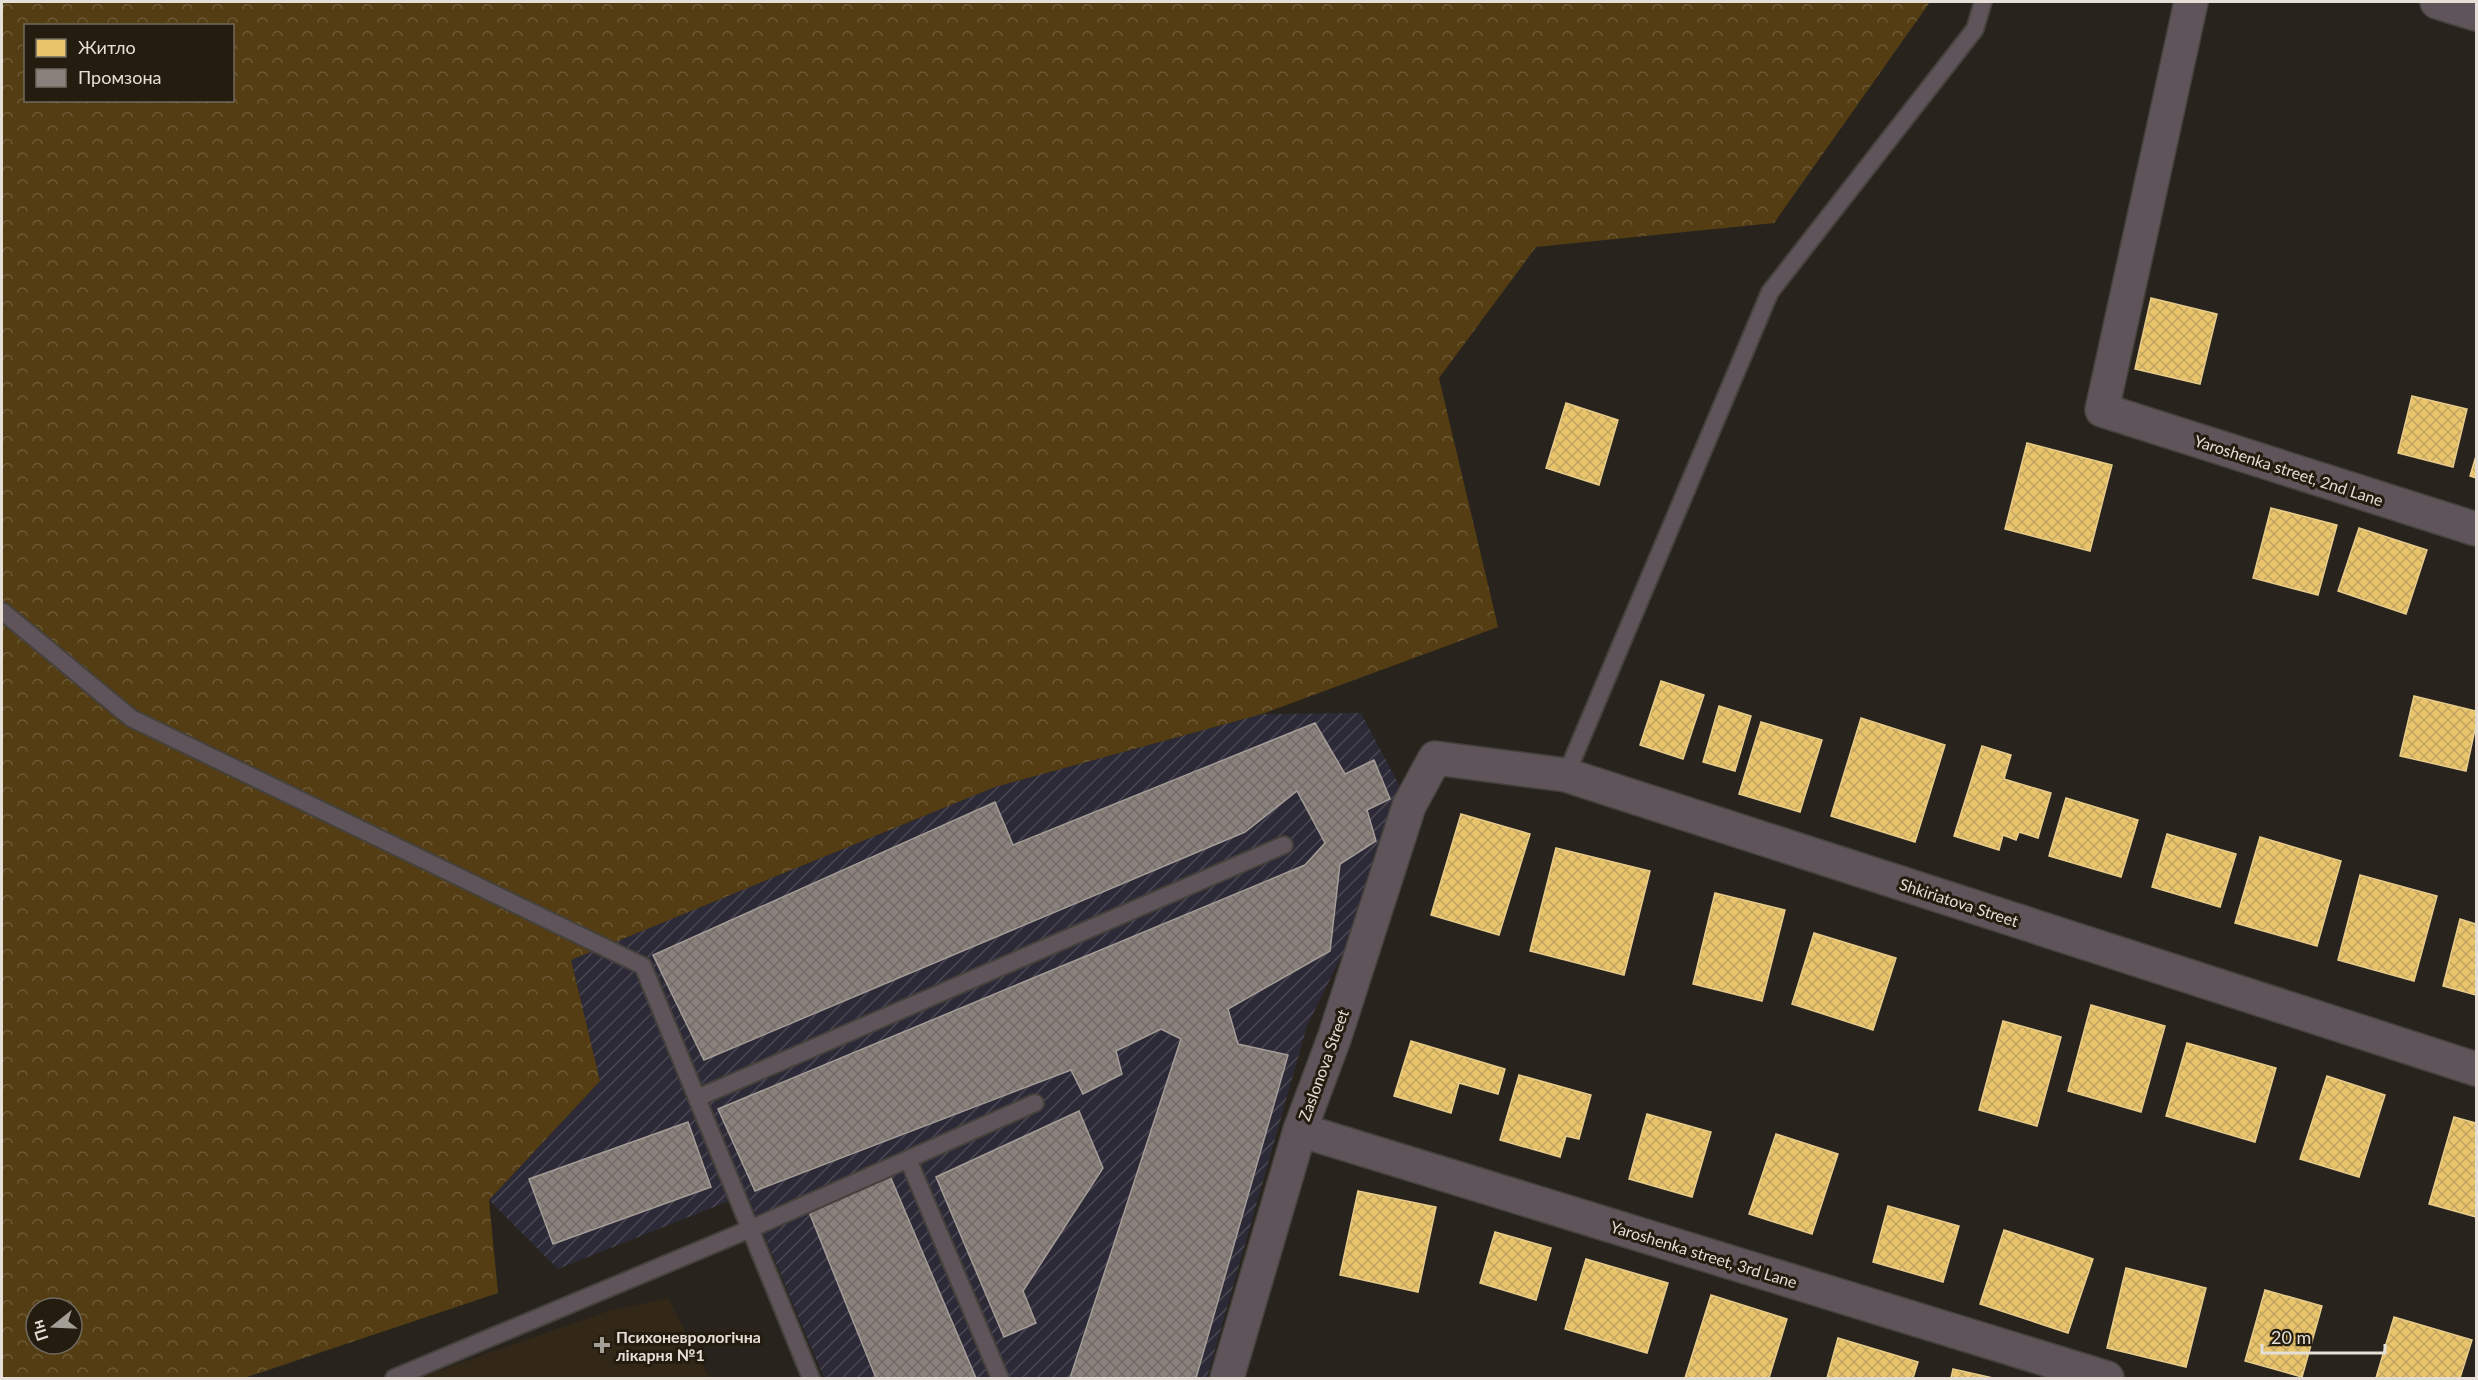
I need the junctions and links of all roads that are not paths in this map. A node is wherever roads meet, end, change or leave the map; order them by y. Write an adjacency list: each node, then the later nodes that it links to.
1 (1983, 2): 8 (lane)
2 (2191, 2): 5 (street, Yaroshenka street, 2nd Lane)
3 (2437, 2): 4 (street)
4 (2476, 14)
5 (2476, 529)
6 (2, 612): 11 (lane)
7 (1435, 758): 8 (street, Shkiriatova Street); 13 (street, Zaslonova Street)
8 (1566, 775): 10 (street, Shkiriatova Street)
9 (1284, 845): 11 (lane)
10 (2476, 1069)
11 (697, 1098): 15 (lane)
12 (1035, 1103): 14 (lane)
13 (1300, 1130): 19 (street, Zaslonova Street); 20 (street, Yaroshenka street, 3rd Lane)
14 (908, 1159): 15 (lane); 18 (lane)
15 (750, 1229): 16 (lane); 17 (lane)
16 (394, 1378)
17 (811, 1378)
18 (1000, 1378)
19 (1227, 1378)
20 (2108, 1378)

